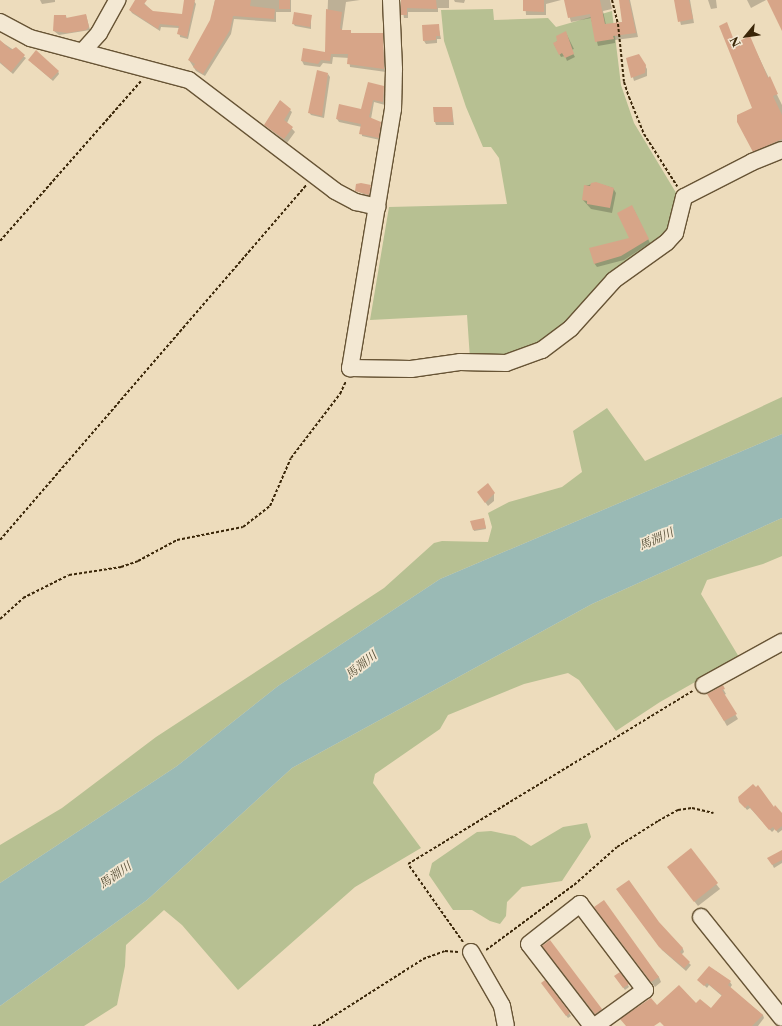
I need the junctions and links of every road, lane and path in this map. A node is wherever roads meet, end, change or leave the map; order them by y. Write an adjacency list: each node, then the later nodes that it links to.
1 (117, 0): 5 (street)
2 (391, 0): 10 (street)
3 (612, 0): 9 (path)
4 (0, 22): 5 (street)
5 (83, 51): 6 (street)
6 (150, 71): 8 (street); 11 (path)
7 (782, 150): 9 (street)
8 (314, 175): 10 (street); 13 (path)
9 (684, 197): 12 (street)
10 (377, 207): 12 (street)
11 (0, 242)
12 (350, 368): 14 (path)
13 (0, 540)
14 (0, 619)
15 (782, 642): 16 (street)
16 (704, 685): 19 (path)
17 (713, 813): 19 (path)
18 (700, 917): 20 (street)
19 (471, 952): 21 (path); 25 (street)
20 (782, 1018)
21 (321, 1024): 23 (path); 24 (path)
22 (597, 1025): 22 (street)
23 (313, 1026)
24 (318, 1026)
25 (506, 1026)

